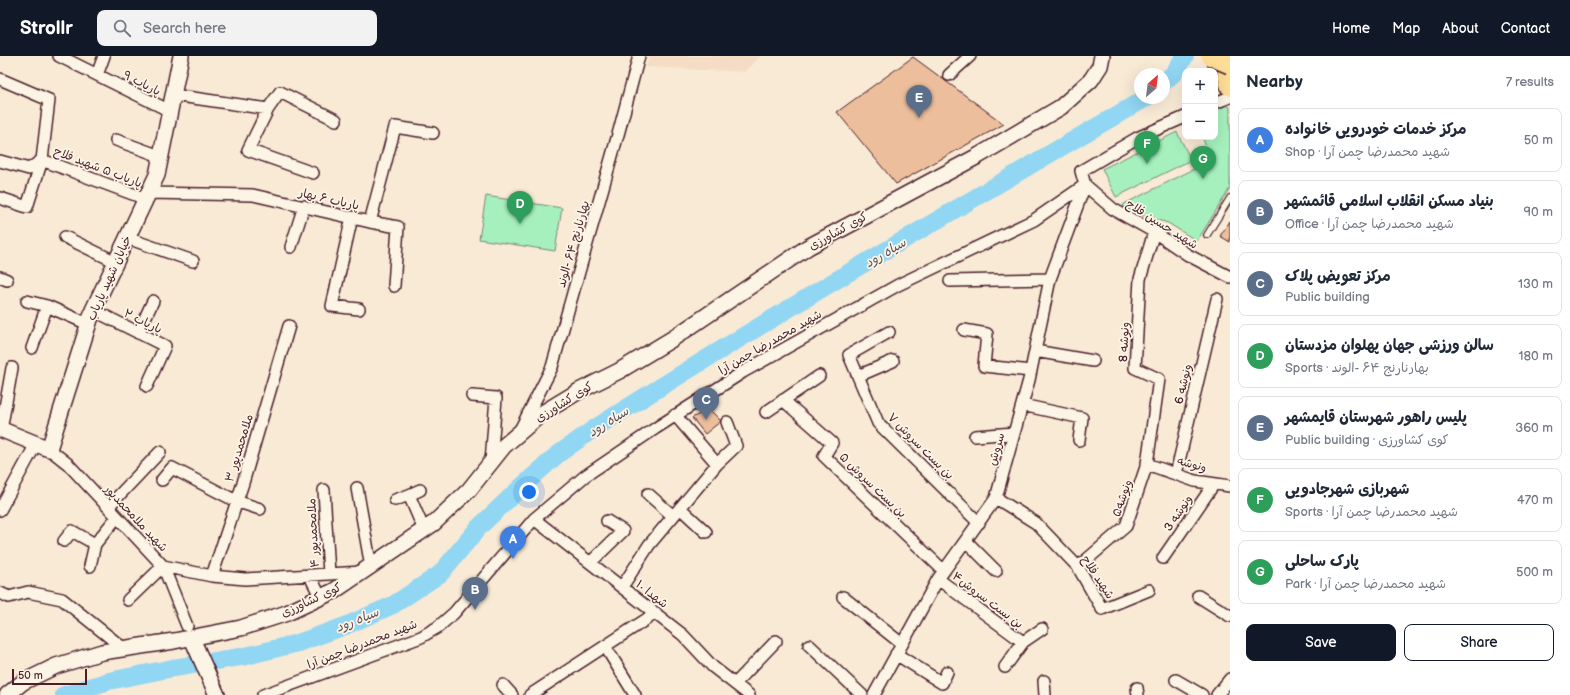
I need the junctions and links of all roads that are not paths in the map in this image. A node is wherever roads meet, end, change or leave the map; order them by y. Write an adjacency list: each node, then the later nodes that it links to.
1 (59, 56): 10 (street, پاریاب ۹)
2 (104, 56): 10 (street)
3 (181, 56): 14 (street, خیابان شهید پاریاب)
4 (639, 56): 72 (street, بهارنارنج ۶۴ -الوند)
5 (970, 56): 11 (street)
6 (1102, 56): 72 (street, کوی کشاورزی)
7 (1211, 56): 9 (highway, bridge)
8 (1230, 58): 13 (highway)
9 (1230, 64)
10 (97, 75): 18 (street, پاریاب ۹)
11 (949, 75)
12 (0, 79): 24 (street)
13 (1230, 86)
14 (173, 95): 17 (street); 18 (street, خیابان شهید پاریاب)
15 (1230, 97): 16 (street)
16 (1218, 102)
17 (268, 109): 20 (street); 26 (street)
18 (170, 111): 23 (street, خیابان شهید پاریاب)
19 (1182, 118): 27 (street)
20 (336, 120)
21 (433, 133): 33 (street, پاریاب ۶ بهار)
22 (116, 140): 23 (street)
23 (160, 156): 28 (street, خیابان شهید پاریاب)
24 (42, 160): 25 (street); 28 (street, پاریاب ۵ شهید فلاح); 29 (street)
25 (0, 161)
26 (313, 173)
27 (1085, 185): 34 (street, شهید حسین فلاح); 42 (street, سروش); 68 (street, شهید محمدرضا چمن آرا)
28 (147, 196): 31 (street, پاریاب ۶ بهار); 37 (street, خیابان شهید پاریاب)
29 (0, 198)
30 (1230, 198): 35 (lane)
31 (304, 206): 32 (street, پاریاب ۶ بهار); 38 (street)
32 (352, 217): 33 (street, پاریاب ۶ بهار); 49 (street)
33 (370, 222): 44 (street)
34 (1154, 232): 41 (street, شهید حسین فلاح); 79 (street, ونوشه 8)
35 (1207, 235)
36 (65, 236): 40 (street)
37 (127, 238): 39 (street); 40 (street, خیابان شهید پاریاب)
38 (291, 247)
39 (193, 261)
40 (116, 262): 50 (street, خیابان شهید پاریاب)
41 (1230, 277)
42 (1050, 279): 43 (street); 56 (street, سروش)
43 (950, 282)
44 (394, 286)
45 (1217, 299): 80 (street, ونوشه 6)
46 (27, 301): 48 (street, پاریاب ۲)
47 (152, 301): 54 (street)
48 (47, 306): 50 (street, پاریاب ۲); 55 (street)
49 (359, 310)
50 (90, 317): 54 (street, پاریاب ۲); 75 (street, خیابان شهید پاریاب)
51 (289, 326): 91 (street, ملامحمدپور ۳)
52 (964, 330): 60 (street)
53 (889, 332): 62 (street, بن بست سروش ۷)
54 (138, 333): 63 (street, پاریاب ۲)
55 (32, 348)
56 (1035, 351): 58 (street); 60 (street, سروش)
57 (893, 361): 62 (street)
58 (1093, 361)
59 (12, 368): 70 (street)
60 (1031, 371): 66 (street, سروش)
61 (819, 376): 65 (street)
62 (858, 376): 99 (street, بن بست سروش ۷)
63 (147, 386)
64 (472, 396): 77 (street)
65 (783, 400): 67 (street); 113 (street, بن بست سروش ۵)
66 (1022, 405): 71 (street, سروش); 74 (street)
67 (766, 412)
68 (675, 415): 78 (street); 97 (street, شهید محمدرضا چمن آرا)
69 (727, 422): 78 (street)
70 (0, 430): 75 (street)
71 (1014, 433): 73 (street); 89 (street, سروش)
72 (518, 434): 77 (street, کوی کشاورزی)
73 (975, 436)
74 (1079, 440)
75 (43, 446): 92 (street, شهید ملامحمدپور); 94 (street)
76 (160, 452): 92 (street)
77 (492, 462): 100 (street, کوی کشاورزی)
78 (717, 464): 95 (street)
79 (1147, 464): 80 (street, ونوشه); 109 (street, ونوشه۵)
80 (1176, 474): 82 (street, ونوشه)
81 (162, 480): 91 (street)
82 (1214, 484): 83 (street, ونوشه); 105 (street, ونوشه 3)
83 (1230, 485)
84 (357, 488): 110 (street)
85 (324, 490): 112 (street, ملامحمدپور ۴)
86 (420, 490): 88 (street)
87 (648, 494): 95 (street)
88 (409, 495): 90 (street); 100 (street)
89 (996, 498): 99 (street, سروش); 109 (street, شهید فلاح)
90 (395, 500)
91 (236, 502): 93 (street); 114 (street, ملامحمدپور ۳)
92 (108, 507): 96 (street, شهید ملامحمدپور)
93 (260, 509)
94 (0, 510)
95 (677, 512): 101 (street); 116 (street)
96 (117, 517): 104 (street); 108 (street, شهید ملامحمدپور)
97 (534, 519): 106 (street, شهدا ۱۰); 143 (street, شهید محمدرضا چمن آرا)
98 (607, 522): 106 (street)
99 (979, 523): 102 (street, سروش)
100 (424, 530): 110 (street, کوی کشاورزی)
101 (706, 532)
102 (966, 540): 111 (street); 113 (street, سروش)
103 (64, 541): 104 (street)
104 (95, 544): 107 (street)
105 (1163, 558)
106 (591, 562): 116 (street, شهدا ۱۰)
107 (90, 566)
108 (163, 566): 114 (street, شهید ملامحمدپور); 122 (street); 126 (street)
109 (1078, 567): 117 (street, شهید فلاح)
110 (367, 569): 112 (street, شهید ملامحمدپور); 121 (street, کوی کشاورزی)
111 (996, 571)
112 (329, 574): 115 (street, شهید ملامحمدپور)
113 (941, 575): 128 (street, بن بست سروش۴); 129 (street, سروش)
114 (212, 576): 115 (street, شهید ملامحمدپور)
115 (310, 576): 121 (street)
116 (622, 587): 123 (street, شهدا ۱۰)
117 (1149, 590)
118 (0, 593): 132 (street)
119 (843, 596): 129 (street)
120 (1198, 596): 124 (street)
121 (321, 598): 126 (street, کوی کشاورزی)
122 (128, 600)
123 (656, 613): 131 (street); 139 (street, شهدا ۱۰)
124 (1230, 616)
125 (1042, 629): 128 (street, بن بست سروش۴)
126 (191, 636): 132 (street, کوی کشاورزی); 142 (street)
127 (776, 641): 139 (street)
128 (1023, 642): 134 (street)
129 (902, 644): 133 (street, سروش)
130 (809, 645): 148 (street)
131 (605, 646): 145 (street); 146 (street)
132 (123, 648): 141 (street, کوی کشاورزی)
133 (896, 654): 135 (street); 149 (street, سروش)
134 (1005, 667)
135 (947, 672)
136 (1230, 679): 152 (street)
137 (1176, 680): 151 (street)
138 (1044, 681): 150 (street)
139 (735, 684): 147 (street, شهدا ۱۰)
140 (503, 685): 144 (street)
141 (7, 695)
142 (217, 695)
143 (263, 695)
144 (512, 695)
145 (530, 695)
146 (635, 695)
147 (749, 695)
148 (862, 695)
149 (874, 695)
150 (1045, 695)
151 (1202, 695)
152 (1217, 695)

